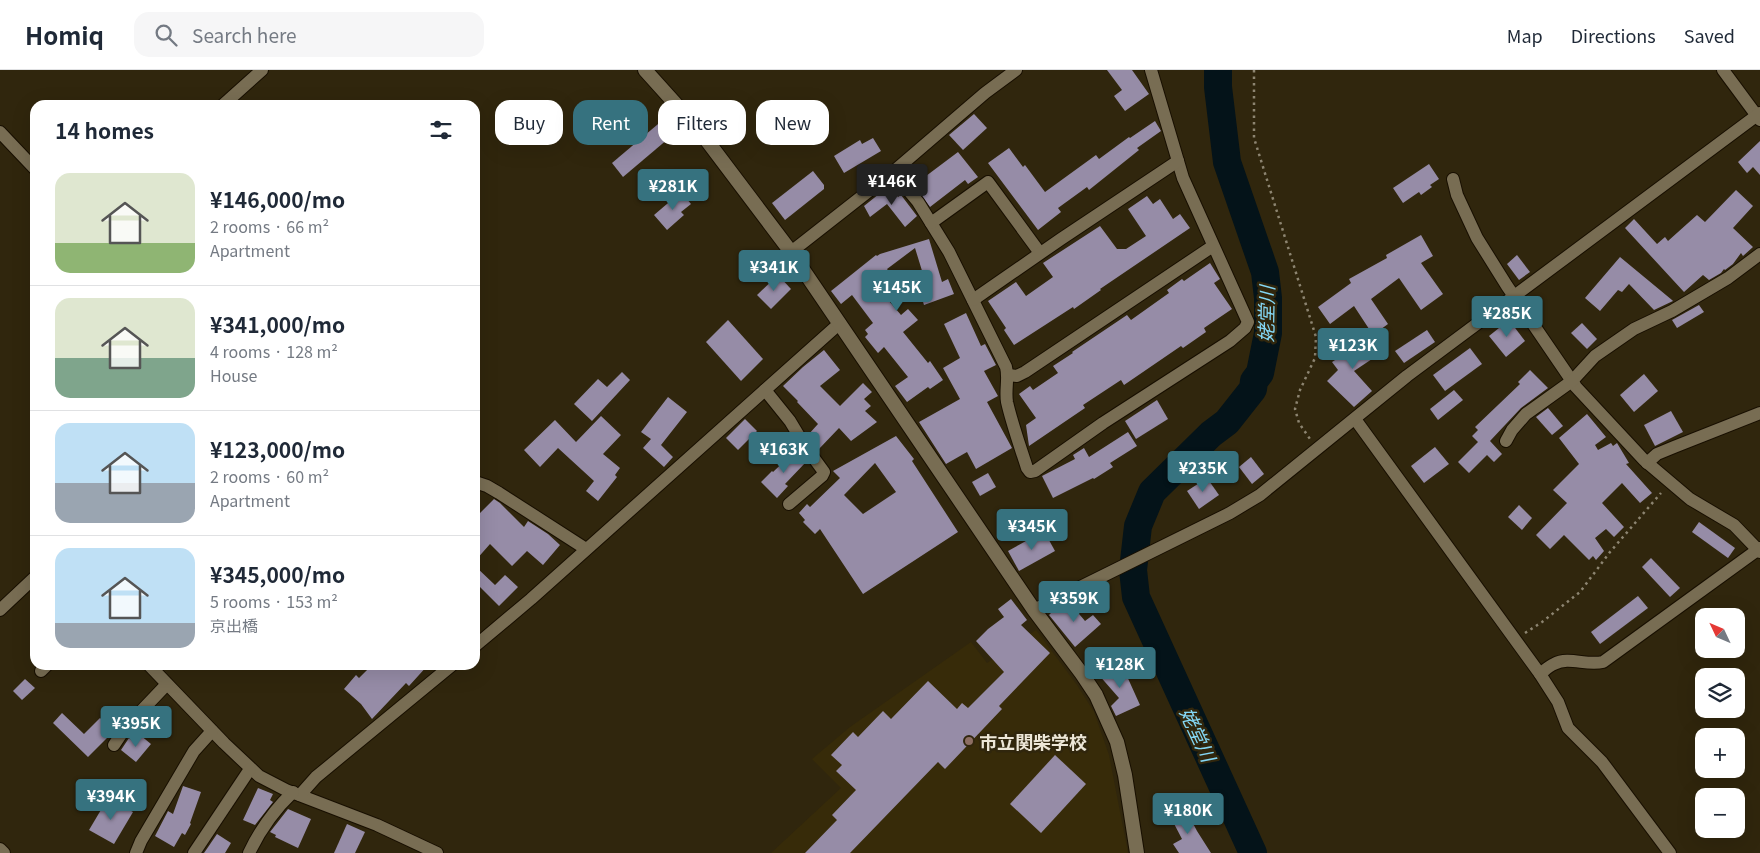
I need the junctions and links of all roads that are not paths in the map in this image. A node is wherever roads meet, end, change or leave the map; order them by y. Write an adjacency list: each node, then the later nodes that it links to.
1 (262, 70): 6 (street)
2 (646, 70): 15 (street)
3 (1016, 70): 11 (street)
4 (1151, 70): 9 (street)
5 (1723, 70): 7 (street)
6 (229, 100)
7 (1759, 116): 18 (street)
8 (0, 132): 10 (street)
9 (1178, 161): 14 (street); 16 (street)
10 (30, 164)
11 (892, 172): 13 (street); 15 (street)
12 (1453, 179): 18 (street)
13 (931, 223): 16 (street); 19 (street)
14 (1213, 246): 21 (street); 21 (street)
15 (791, 252): 20 (street)
16 (1040, 253): 19 (street)
17 (1760, 254): 22 (street)
18 (1515, 297): 22 (street); 25 (street)
19 (973, 300): 21 (street)
20 (840, 323): 23 (street); 34 (street)
21 (1008, 375)
22 (1572, 381): 26 (street); 27 (street)
23 (765, 390): 29 (street); 30 (street)
24 (1760, 413): 27 (street)
25 (1355, 419): 34 (street); 38 (street)
26 (1506, 441)
27 (1647, 463): 31 (street)
28 (480, 484): 30 (street)
29 (789, 504)
30 (586, 550): 35 (street)
31 (1759, 550): 38 (street)
32 (30, 583): 33 (street)
33 (0, 610)
34 (1034, 610): 50 (street)
35 (480, 642)
36 (154, 670): 39 (street)
37 (446, 670): 43 (street)
38 (1540, 674): 51 (street)
39 (167, 684): 40 (street); 41 (street)
40 (212, 731): 42 (street); 46 (street)
41 (114, 745)
42 (250, 769): 43 (street); 47 (street)
43 (296, 794): 48 (street); 49 (street)
44 (0, 849): 45 (street)
45 (4, 853)
46 (136, 853)
47 (194, 853)
48 (249, 853)
49 (437, 853)
50 (1137, 853)
51 (1670, 853)

